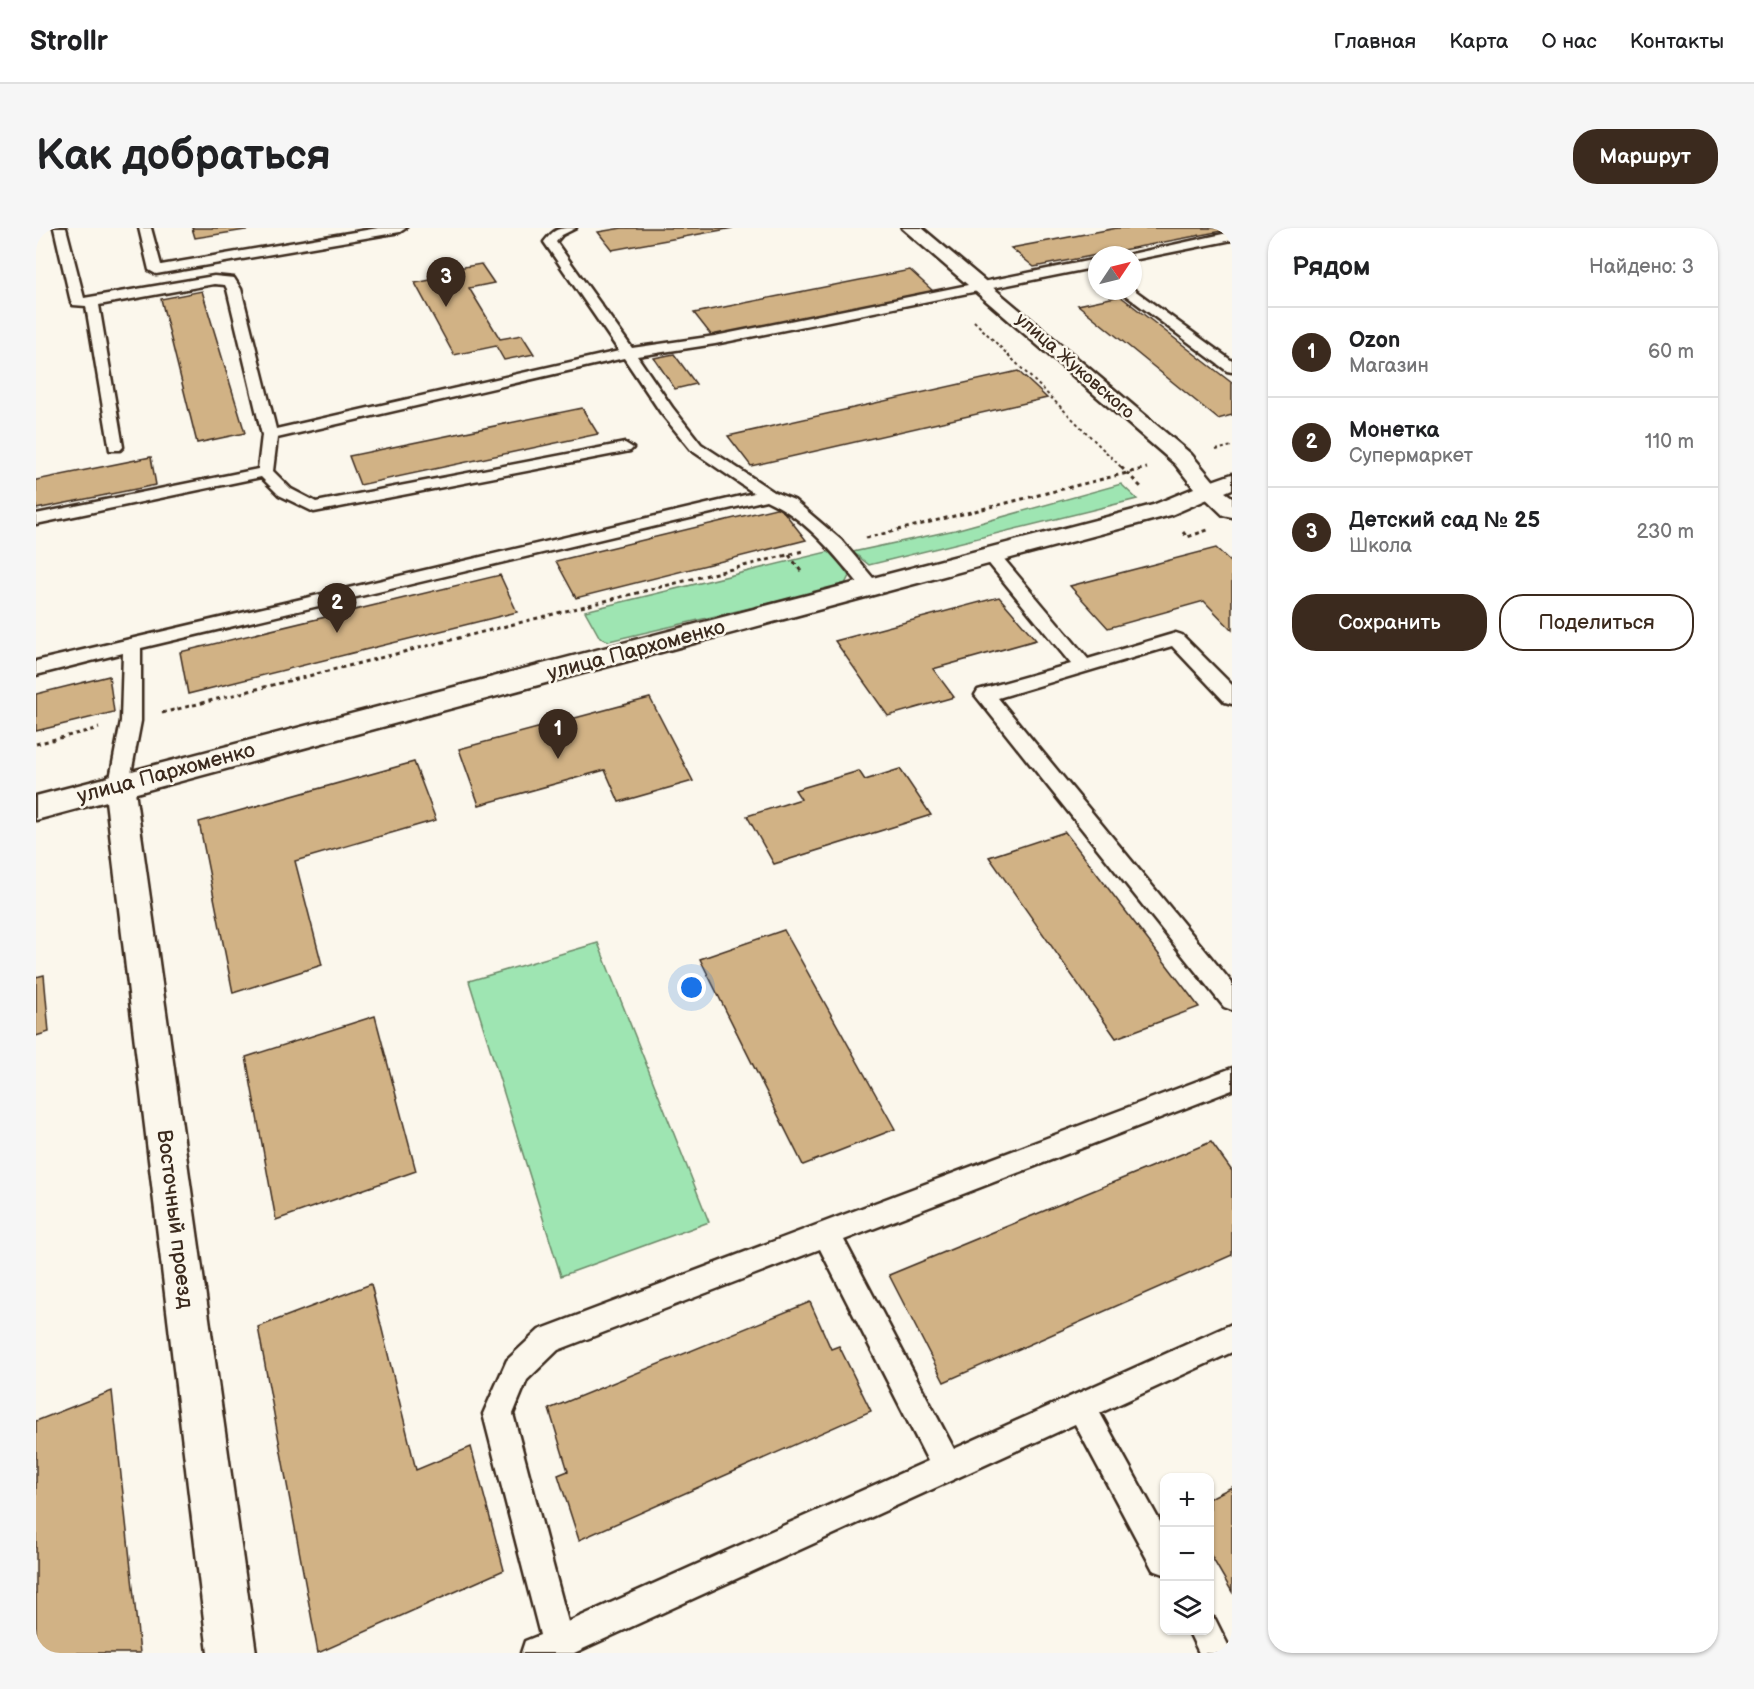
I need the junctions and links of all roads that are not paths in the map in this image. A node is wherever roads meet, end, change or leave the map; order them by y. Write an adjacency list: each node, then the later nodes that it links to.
1 (60, 228): 11 (lane)
2 (145, 228): 3 (lane)
3 (400, 228)
4 (570, 228): 12 (lane)
5 (912, 228): 9 (street, улица Жуковского)
6 (1232, 236): 7 (lane)
7 (1142, 254)
8 (1088, 267): 9 (lane)
9 (982, 287): 12 (lane); 18 (street, улица Жуковского)
10 (1139, 300): 13 (lane)
11 (92, 302): 14 (lane); 15 (lane)
12 (628, 353): 14 (lane); 19 (lane)
13 (1232, 368)
14 (270, 435): 17 (lane)
15 (115, 447)
16 (625, 448): 17 (lane)
17 (265, 472): 21 (lane)
18 (1221, 485): 20 (street, улица Жуковского); 22 (street, улица Пархоменко)
19 (768, 495): 23 (lane); 24 (lane)
20 (1232, 510)
21 (36, 519)
22 (992, 556): 23 (street, улица Пархоменко); 25 (lane)
23 (872, 588): 28 (street, улица Пархоменко)
24 (132, 644): 26 (lane); 28 (lane)
25 (1084, 667): 27 (lane); 30 (lane)
26 (36, 669)
27 (1232, 697)
28 (119, 784): 29 (street, улица Пархоменко); 39 (street, Восточный проезд)
29 (36, 808)
30 (1232, 1000)
31 (1232, 1079): 32 (lane)
32 (826, 1233): 35 (lane); 38 (lane)
33 (1232, 1338): 34 (lane)
34 (1081, 1407): 35 (lane); 36 (lane)
35 (947, 1467): 38 (lane)
36 (1160, 1552)
37 (1207, 1635): 40 (lane)
38 (547, 1648)
39 (232, 1653)
40 (1216, 1653)

